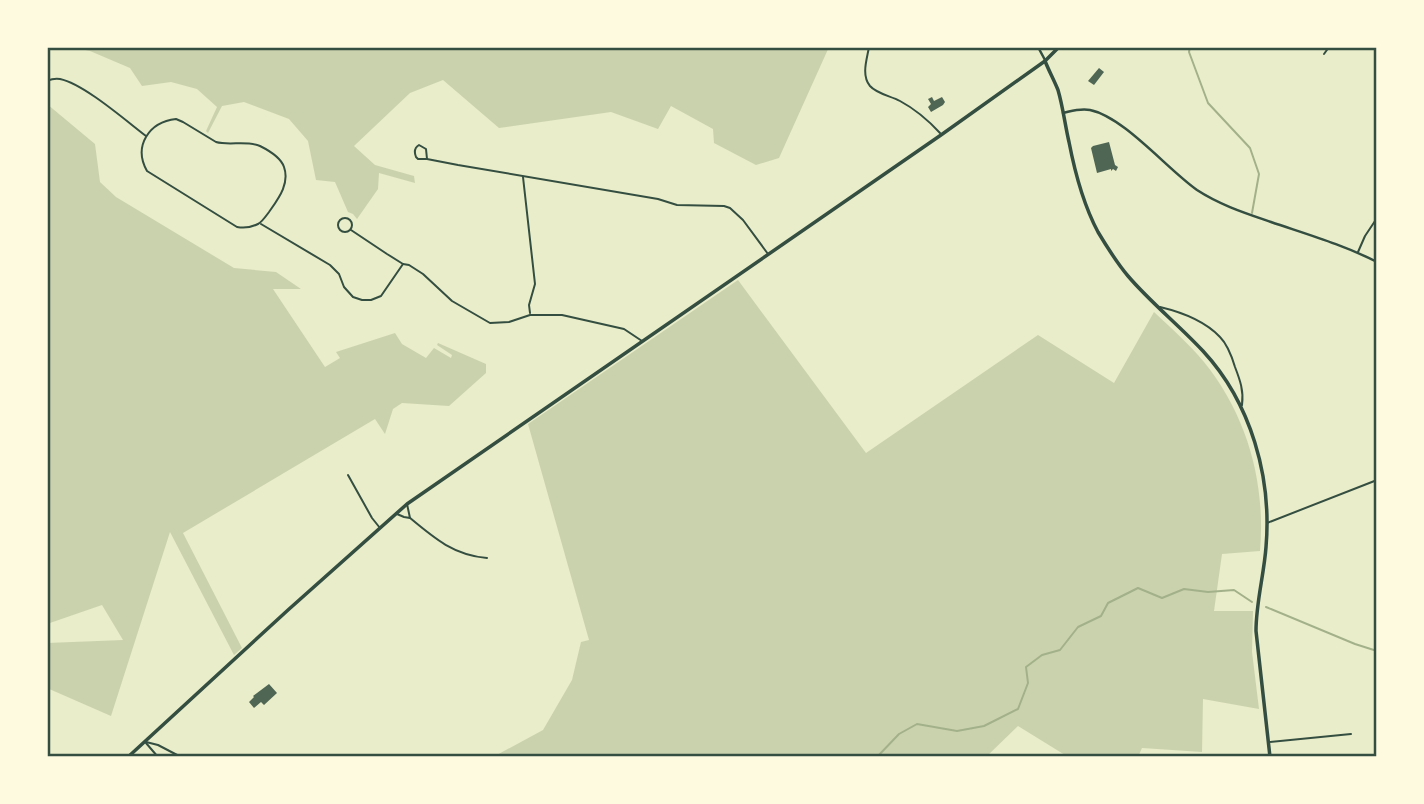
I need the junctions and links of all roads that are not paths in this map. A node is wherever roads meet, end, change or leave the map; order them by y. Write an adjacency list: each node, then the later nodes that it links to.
1 (869, 47): 9 (street)
2 (1038, 47): 6 (main road)
3 (1059, 47): 6 (main road)
4 (1329, 47): 5 (street)
5 (1324, 54)
6 (1045, 61): 8 (main road); 9 (main road)
7 (49, 80): 10 (street)
8 (1063, 113): 16 (main road); 20 (main road)
9 (941, 135): 17 (main road)
10 (146, 136): 14 (street); 14 (street)
11 (427, 159): 12 (street)
12 (523, 176): 17 (street); 21 (street)
13 (1377, 218): 16 (street)
14 (260, 223): 19 (street)
15 (351, 229): 15 (street); 19 (street)
16 (1357, 253): 18 (main road)
17 (768, 254): 22 (main road)
18 (1377, 262)
19 (403, 264): 21 (street)
20 (1158, 307): 23 (main road); 23 (street)
21 (530, 315): 22 (street)
22 (642, 341): 26 (main road)
23 (1241, 410): 29 (main road)
24 (348, 475): 30 (street)
25 (1377, 480): 29 (street)
26 (407, 504): 27 (main road); 28 (street)
27 (396, 513): 28 (street); 30 (main road)
28 (410, 518): 31 (street)
29 (1267, 523): 34 (main road)
30 (380, 528): 33 (main road)
31 (487, 558)
32 (1351, 734): 34 (street)
33 (145, 742): 35 (street); 37 (main road); 40 (street)
34 (1268, 743): 42 (main road)
35 (172, 753): 36 (street); 41 (street)
36 (167, 755)
37 (128, 757)
38 (141, 757): 39 (street)
39 (151, 757)
40 (158, 757)
41 (181, 757)
42 (1270, 757)

